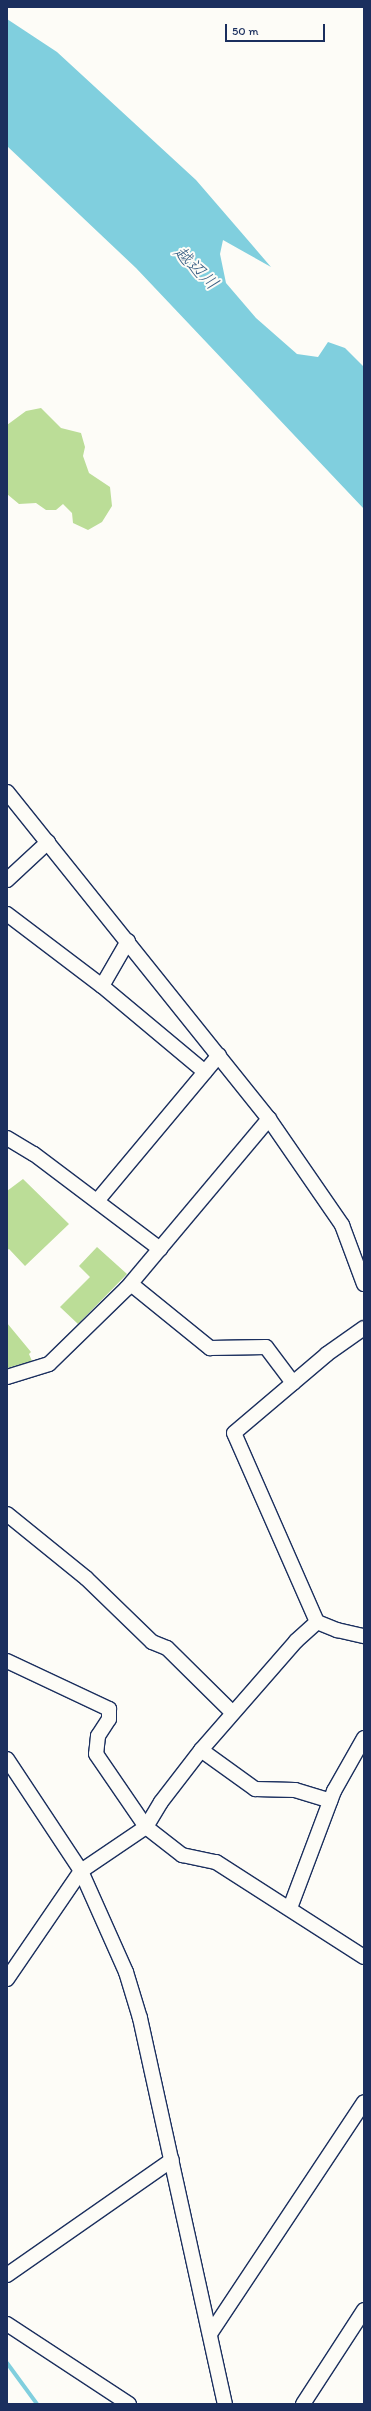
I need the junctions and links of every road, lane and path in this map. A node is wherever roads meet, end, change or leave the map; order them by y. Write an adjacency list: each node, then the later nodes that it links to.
1 (7, 792): 2 (street)
2 (48, 842): 3 (street); 5 (street)
3 (7, 880)
4 (7, 914): 6 (street)
5 (128, 941): 6 (street); 7 (street)
6 (102, 986): 8 (street)
7 (219, 1055): 8 (street); 9 (street)
8 (205, 1072): 11 (street)
9 (269, 1119): 12 (street); 14 (street)
10 (7, 1138): 11 (street)
11 (97, 1201): 12 (street)
12 (160, 1249): 13 (street)
13 (130, 1284): 16 (street); 17 (street)
14 (364, 1284)
15 (364, 1328): 17 (street)
16 (7, 1376)
17 (293, 1383): 19 (street)
18 (7, 1514): 22 (street)
19 (318, 1622): 20 (street); 22 (street)
20 (364, 1636)
21 (7, 1660): 27 (street)
22 (232, 1712): 24 (street)
23 (364, 1738): 26 (street)
24 (201, 1750): 26 (street); 27 (street)
25 (7, 1758): 28 (street)
26 (330, 1801): 29 (street)
27 (146, 1827): 28 (street); 29 (street)
28 (81, 1870): 31 (street); 33 (street)
29 (290, 1908): 30 (street)
30 (364, 1958)
31 (7, 1979)
32 (364, 2102): 37 (street)
33 (172, 2160): 34 (street); 37 (street)
34 (7, 2275)
35 (364, 2310): 40 (street)
36 (7, 2324): 38 (street)
37 (210, 2334): 39 (street)
38 (129, 2404)
39 (225, 2404)
40 (303, 2404)

